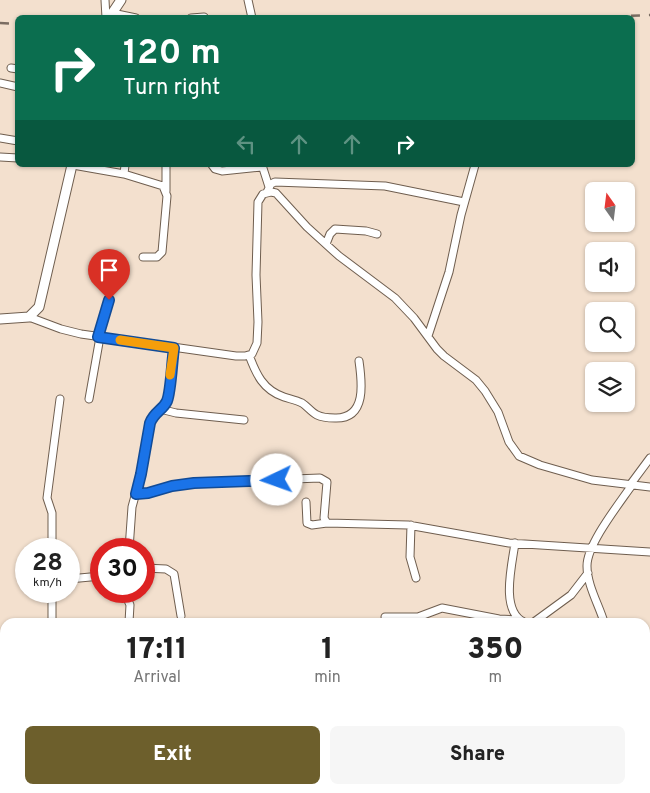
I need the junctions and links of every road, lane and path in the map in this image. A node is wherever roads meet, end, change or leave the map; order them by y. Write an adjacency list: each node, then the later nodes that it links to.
1 (105, 0): 4 (street)
2 (121, 0): 5 (street)
3 (248, 0): 6 (street)
4 (109, 15)
5 (110, 15)
6 (251, 15)
7 (0, 83): 8 (street)
8 (15, 86)
9 (0, 138): 10 (street)
10 (15, 140)
11 (0, 157): 12 (street)
12 (15, 158)
13 (73, 167): 29 (street)
14 (84, 167): 21 (street)
15 (124, 167): 21 (street)
16 (166, 167): 23 (street)
17 (214, 167): 18 (street)
18 (254, 167)
19 (262, 167): 22 (street)
20 (474, 167): 24 (street)
21 (124, 174): 23 (street)
22 (268, 190): 24 (street); 26 (street); 34 (street)
23 (166, 191): 27 (street)
24 (464, 202): 31 (street)
25 (377, 234): 26 (street)
26 (326, 244): 31 (street)
27 (143, 257)
28 (109, 300): 32 (street)
29 (29, 316): 30 (street); 32 (street)
30 (0, 319)
31 (428, 336): 41 (street)
32 (99, 337): 33 (street); 37 (street)
33 (174, 348): 34 (street); 38 (street)
34 (249, 355): 35 (street)
35 (359, 361)
36 (60, 399): 47 (street)
37 (89, 399)
38 (160, 409): 39 (street); 43 (street)
39 (244, 420)
40 (650, 458): 41 (street)
41 (631, 485): 42 (street); 50 (street)
42 (650, 487)
43 (136, 494): 45 (street); 48 (street)
44 (306, 502): 45 (street)
45 (327, 523): 46 (street)
46 (411, 525): 49 (street); 54 (street)
47 (52, 538)
48 (130, 538)
49 (515, 543): 50 (street); 62 (street)
50 (592, 548): 51 (street); 53 (street)
51 (650, 552)
52 (155, 568): 57 (street)
53 (588, 572): 63 (street); 64 (street)
54 (416, 578)
55 (52, 603): 59 (street)
56 (129, 603): 60 (street)
57 (181, 616)
58 (385, 617): 61 (street)
59 (52, 618)
60 (129, 618)
61 (494, 618)
62 (519, 618)
63 (539, 618)
64 (603, 618)

